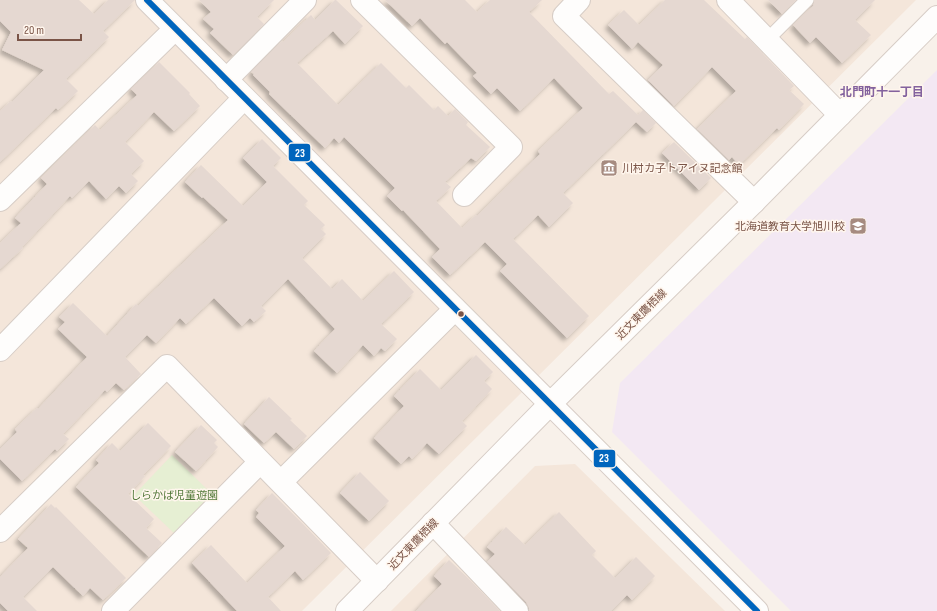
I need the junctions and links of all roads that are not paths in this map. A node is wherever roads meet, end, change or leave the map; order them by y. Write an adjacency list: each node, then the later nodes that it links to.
1 (146, 0): 8 (street)
2 (305, 0): 10 (street)
3 (362, 0): 13 (street)
4 (579, 0): 15 (street)
5 (728, 0): 9 (street)
6 (807, 0): 9 (lane)
7 (937, 17): 12 (street, 近文東鷹栖線)
8 (175, 28): 10 (street); 14 (street)
9 (767, 40): 12 (street)
10 (226, 80): 11 (street)
11 (244, 98): 16 (street); 17 (street)
12 (840, 115): 15 (street, 近文東鷹栖線)
13 (464, 195)
14 (0, 200)
15 (754, 202): 18 (street, 近文東鷹栖線)
16 (455, 308): 18 (street); 20 (street)
17 (0, 350)
18 (550, 404): 21 (street, 近文東鷹栖線); 27 (street)
19 (260, 462): 20 (street); 22 (street); 24 (street)
20 (281, 482): 23 (street)
21 (433, 524): 23 (street, 近文東鷹栖線); 26 (street)
22 (0, 531)
23 (377, 581): 25 (street, 近文東鷹栖線)
24 (114, 611)
25 (347, 611)
26 (517, 611)
27 (757, 611)

